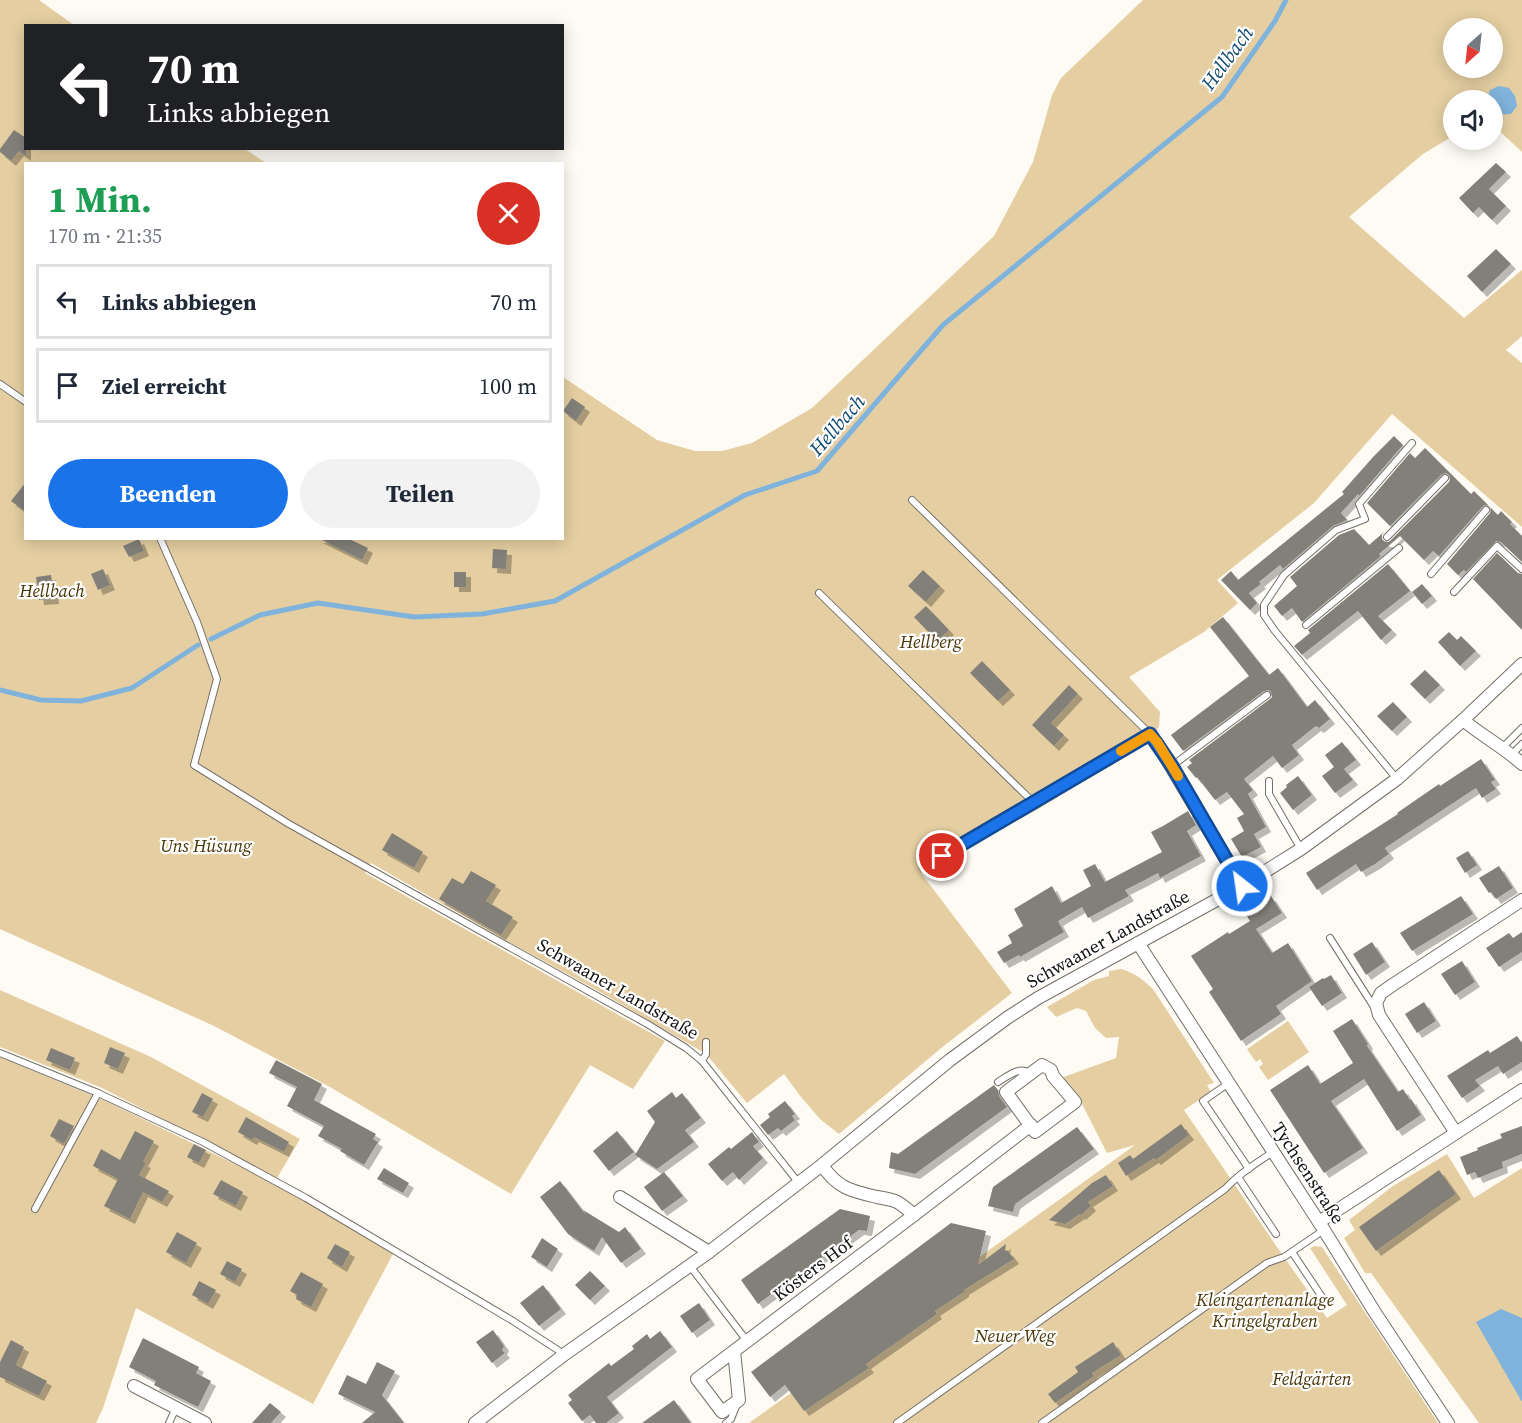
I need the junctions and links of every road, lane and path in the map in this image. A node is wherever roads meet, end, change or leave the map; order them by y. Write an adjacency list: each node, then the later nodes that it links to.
1 (0, 384): 2 (lane)
2 (24, 401)
3 (1412, 443): 24 (lane)
4 (1445, 477): 7 (lane)
5 (912, 500): 19 (lane)
6 (1486, 510): 11 (lane)
7 (1387, 537)
8 (161, 540): 36 (lane, Schwaaner Landstraße)
9 (1399, 548): 14 (lane)
10 (1522, 569): 12 (lane)
11 (1431, 574)
12 (1454, 592)
13 (819, 593): 26 (lane)
14 (1306, 625)
15 (1522, 664): 17 (street, Schwaaner Landstraße)
16 (1267, 695): 23 (lane)
17 (1463, 720): 21 (street); 24 (street, Schwaaner Landstraße)
18 (1522, 728): 21 (lane)
19 (1154, 738): 23 (street); 26 (lane)
20 (1522, 744): 21 (lane)
21 (1507, 751): 22 (street)
22 (1522, 764)
23 (1172, 766): 29 (street)
24 (1397, 779): 27 (street, Schwaaner Landstraße)
25 (1269, 781): 27 (lane)
26 (1033, 802): 28 (lane)
27 (1301, 849): 29 (street, Schwaaner Landstraße)
28 (923, 867)
29 (1242, 886): 32 (street, Schwaaner Landstraße)
30 (1522, 900): 33 (street)
31 (1330, 938): 33 (lane)
32 (1138, 943): 39 (street, Tychsenstraße); 45 (street, Schwaaner Landstraße)
33 (1379, 1015): 43 (street)
34 (706, 1042): 36 (lane)
35 (0, 1053): 41 (lane)
36 (702, 1061): 48 (lane, Schwaaner Landstraße)
37 (1030, 1073): 38 (lane); 42 (street); 42 (street, Kösters Hof)
38 (998, 1082)
39 (1229, 1083): 44 (street, Tychsenstraße); 46 (lane)
40 (1522, 1090): 43 (street)
41 (98, 1093): 50 (lane); 60 (lane)
42 (1031, 1125): 51 (street, Kösters Hof)
43 (1456, 1133): 52 (street)
44 (1274, 1152): 46 (lane); 52 (street, Tychsenstraße)
45 (822, 1165): 48 (street, Schwaaner Landstraße); 51 (street)
46 (1249, 1168): 47 (lane)
47 (1238, 1177): 53 (lane); 68 (lane)
48 (798, 1182): 54 (street, Schwaaner Landstraße)
49 (620, 1197): 54 (street)
50 (35, 1209)
51 (914, 1215): 58 (street, Kösters Hof)
52 (1321, 1226): 55 (lane); 70 (street, Tychsenstraße)
53 (1276, 1234)
54 (709, 1252): 56 (street, Schwaaner Landstraße)
55 (1292, 1252): 57 (lane); 69 (lane)
56 (690, 1266): 58 (lane); 60 (street, Schwaaner Landstraße)
57 (1322, 1297)
58 (747, 1341): 59 (street, Kösters Hof)
59 (734, 1351): 62 (street); 62 (street, Kösters Hof)
60 (565, 1354): 66 (street, Schwaaner Landstraße)
61 (134, 1386): 63 (street)
62 (739, 1400): 67 (lane)
63 (176, 1408): 64 (lane); 65 (street)
64 (169, 1423)
65 (205, 1423)
66 (475, 1423)
67 (726, 1423)
68 (897, 1423)
69 (1042, 1423)
70 (1448, 1423)

